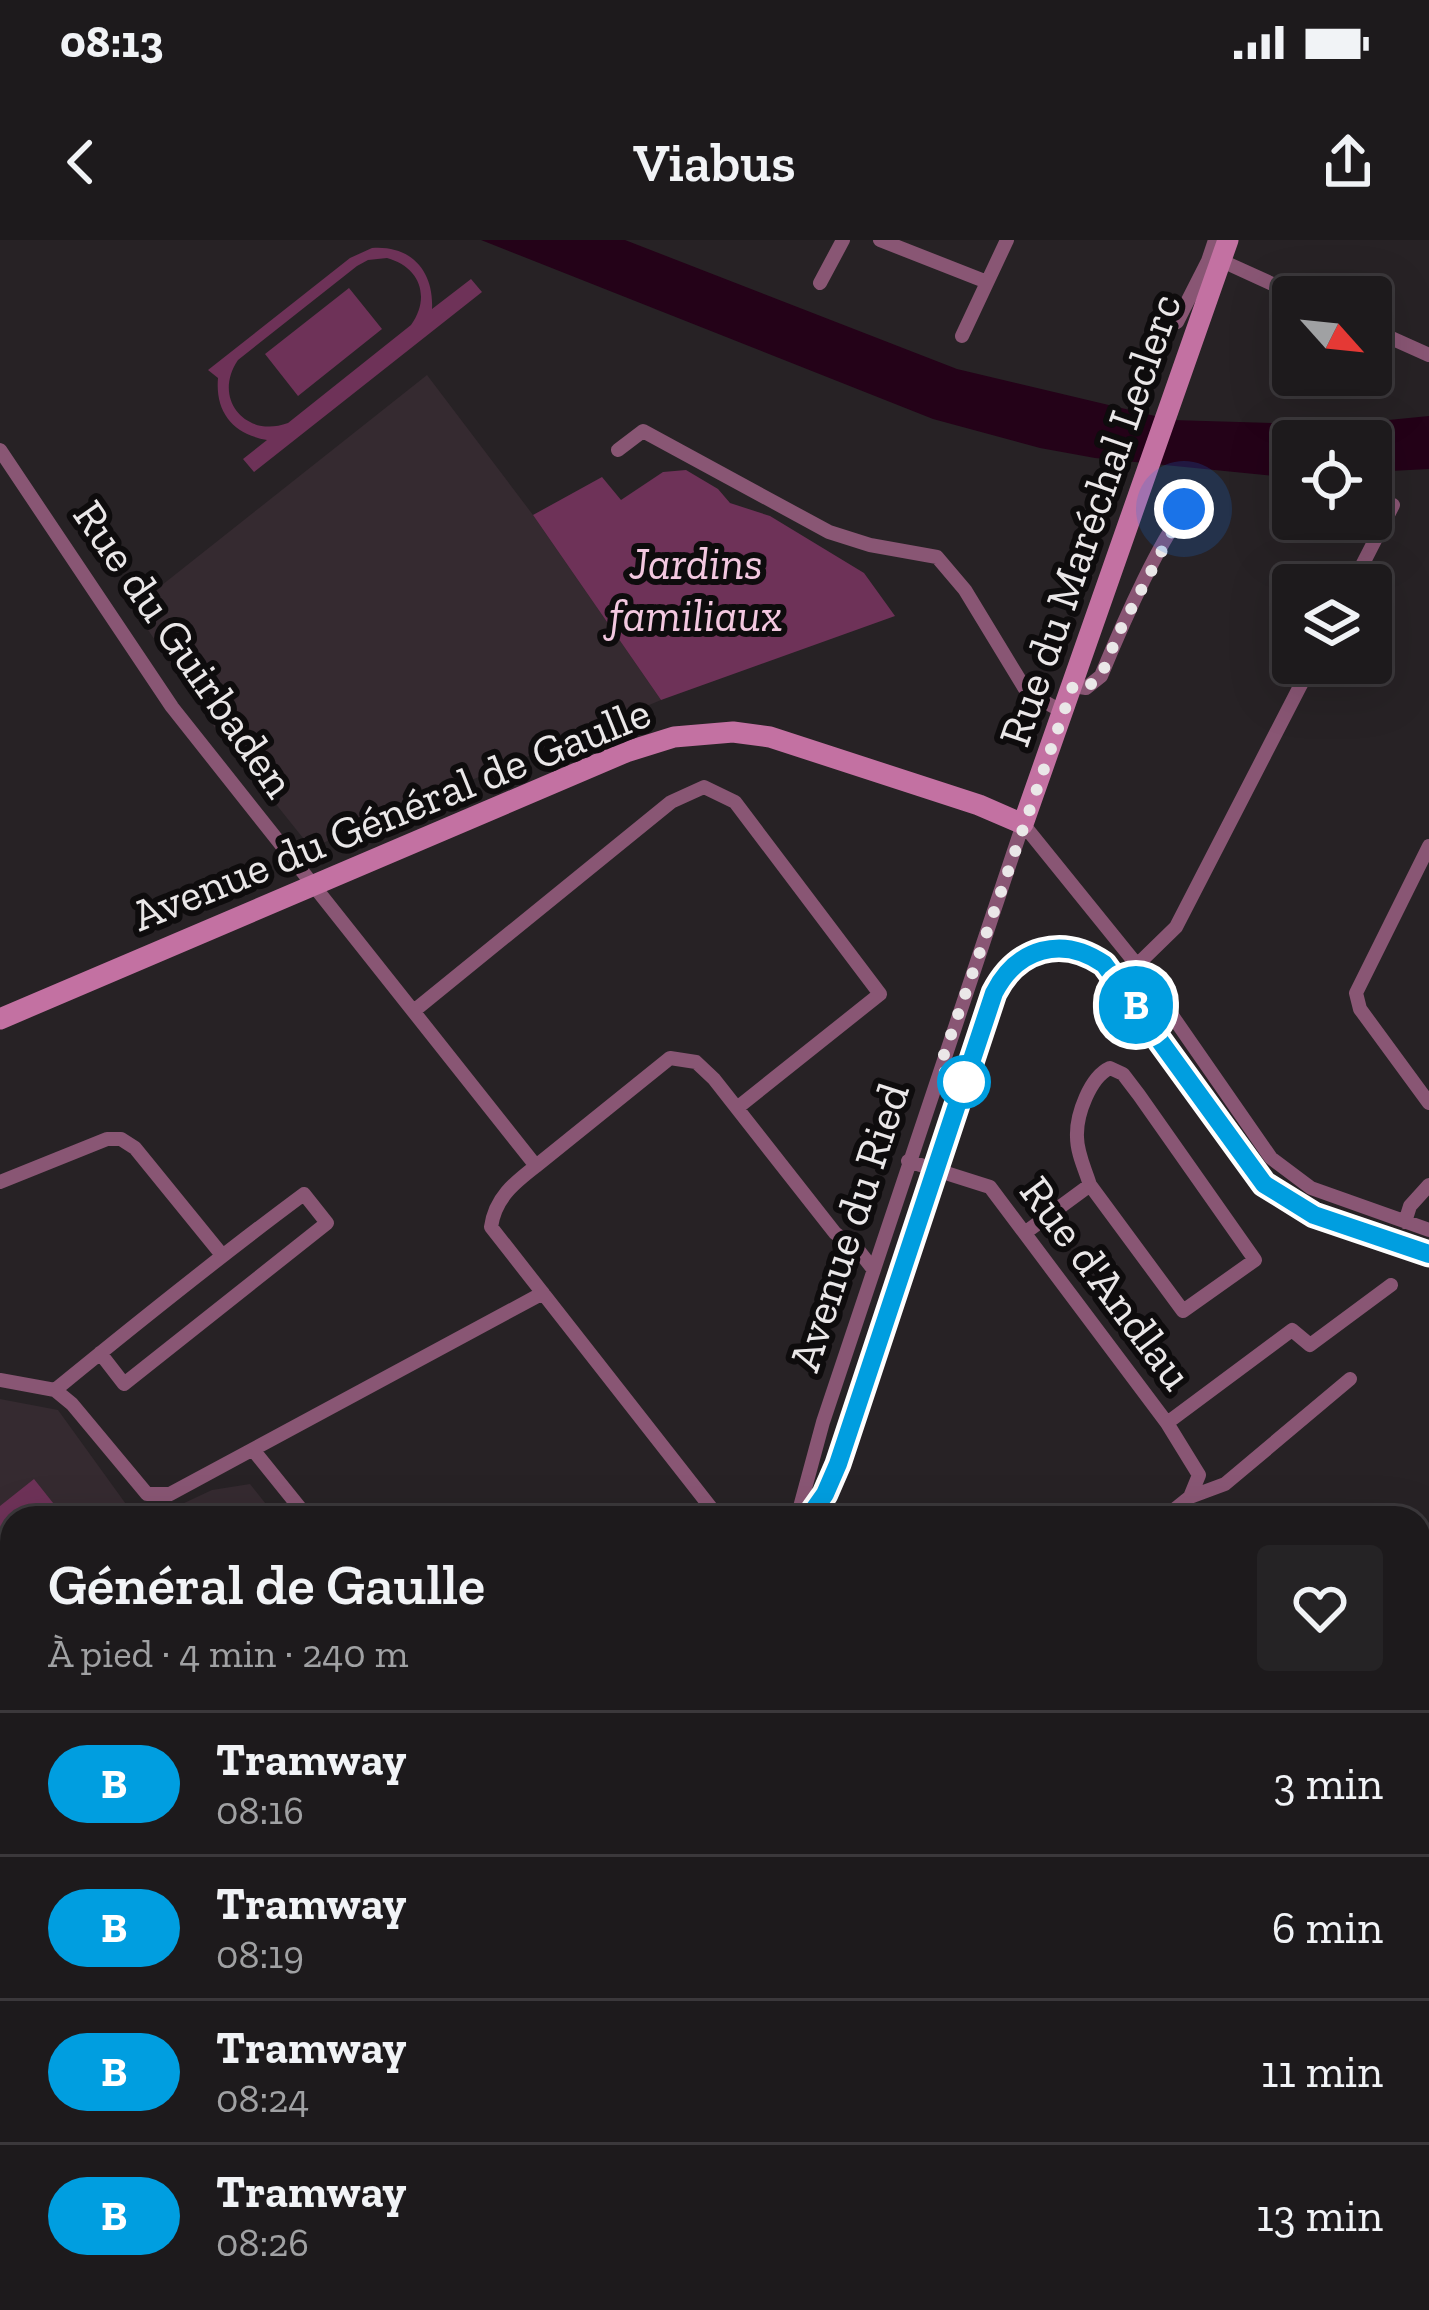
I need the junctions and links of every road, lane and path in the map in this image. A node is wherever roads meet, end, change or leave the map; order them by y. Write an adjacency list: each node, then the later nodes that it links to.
1 (843, 240): 7 (street)
2 (880, 240): 6 (street)
3 (1007, 240): 6 (street)
4 (1222, 247): 5 (street); 8 (street, Rue du Maréchal Leclerc); 18 (street, Rue du Maréchal Leclerc)
5 (1272, 279)
6 (987, 282): 9 (street)
7 (820, 283)
8 (1177, 322)
9 (962, 336)
10 (1392, 339): 11 (street)
11 (1429, 356)
12 (0, 450): 22 (street, Rue du Guirbaden)
13 (618, 450): 19 (street)
14 (1196, 498): 18 (street)
15 (1393, 505): 16 (street)
16 (1363, 564)
17 (1301, 684): 23 (street)
18 (1073, 686): 19 (street, Rue du Maréchal Leclerc)
19 (1063, 712): 20 (street, Rue du Maréchal Leclerc)
20 (1023, 824): 22 (street, Avenue du Général de Gaulle); 23 (street); 28 (street, Avenue du Ried)
21 (1429, 846): 26 (street)
22 (312, 887): 24 (street, Rue du Guirbaden); 25 (street, Avenue du Général de Gaulle)
23 (1138, 965): 33 (street)
24 (415, 1010): 27 (street); 29 (street, Rue du Guirbaden)
25 (0, 1019)
26 (1429, 1103)
27 (737, 1108): 29 (street); 37 (street)
28 (908, 1161): 35 (street, Rue d'Andlau); 37 (street, Avenue du Ried)
29 (536, 1166): 39 (street)
30 (0, 1182): 36 (street)
31 (1090, 1185): 31 (street); 35 (street)
32 (1429, 1185): 33 (street)
33 (1405, 1222): 34 (street)
34 (1429, 1230)
35 (1026, 1232): 44 (street, Rue d'Andlau)
36 (221, 1255): 40 (street); 40 (street)
37 (873, 1269): 49 (street, Avenue du Ried)
38 (1390, 1285): 44 (street)
39 (542, 1293): 45 (street); 48 (street)
40 (100, 1353): 43 (street)
41 (1350, 1378): 46 (street)
42 (0, 1380): 43 (street)
43 (55, 1390): 45 (street)
44 (1167, 1423): 46 (street, Rue d'Andlau)
45 (254, 1451): 47 (street)
46 (1190, 1497): 50 (street)
47 (298, 1506)
48 (710, 1506)
49 (800, 1506)
50 (1179, 1506)

